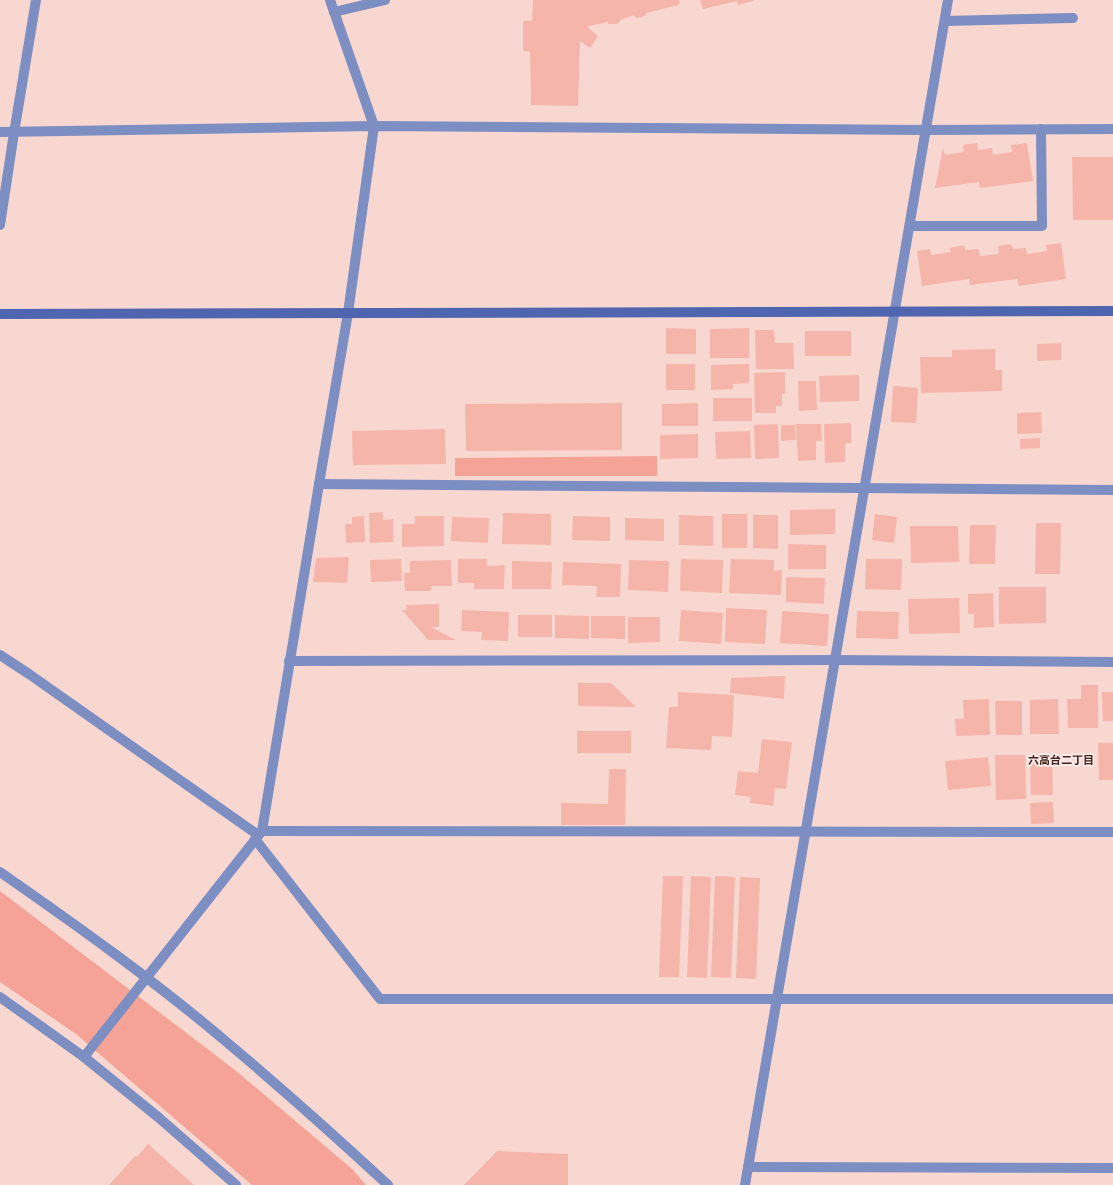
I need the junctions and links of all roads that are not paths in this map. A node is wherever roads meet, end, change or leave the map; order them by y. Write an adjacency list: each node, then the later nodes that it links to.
1 (36, 0): 13 (street)
2 (330, 0): 5 (street)
3 (385, 0): 5 (street)
4 (948, 0): 7 (street)
5 (334, 12): 8 (street)
6 (1074, 18): 7 (street)
7 (945, 21): 11 (street)
8 (374, 126): 11 (street); 13 (street); 18 (street)
9 (1040, 129): 10 (street); 11 (street); 15 (street)
10 (1113, 129)
11 (926, 130): 15 (street)
12 (0, 132): 13 (street)
13 (14, 133): 14 (street)
14 (0, 225)
15 (910, 226): 17 (street)
16 (1113, 311): 17 (street)
17 (895, 312): 18 (street); 21 (street)
18 (348, 313): 19 (street); 20 (street)
19 (0, 314)
20 (318, 484): 21 (street); 25 (street)
21 (864, 489): 22 (street); 24 (street)
22 (1113, 490)
23 (0, 655): 29 (street)
24 (835, 660): 25 (street); 26 (street); 27 (street)
25 (289, 662): 29 (street)
26 (1113, 662)
27 (805, 832): 28 (street); 29 (street); 33 (street)
28 (1113, 832)
29 (258, 835): 31 (street); 33 (street)
30 (0, 872): 31 (street)
31 (146, 978): 35 (street); 39 (street)
32 (0, 997): 35 (street)
33 (777, 999): 34 (street); 36 (street)
34 (1113, 999)
35 (84, 1057): 38 (street)
36 (748, 1167): 37 (street); 40 (street)
37 (1113, 1168)
38 (236, 1185)
39 (388, 1185)
40 (745, 1185)

